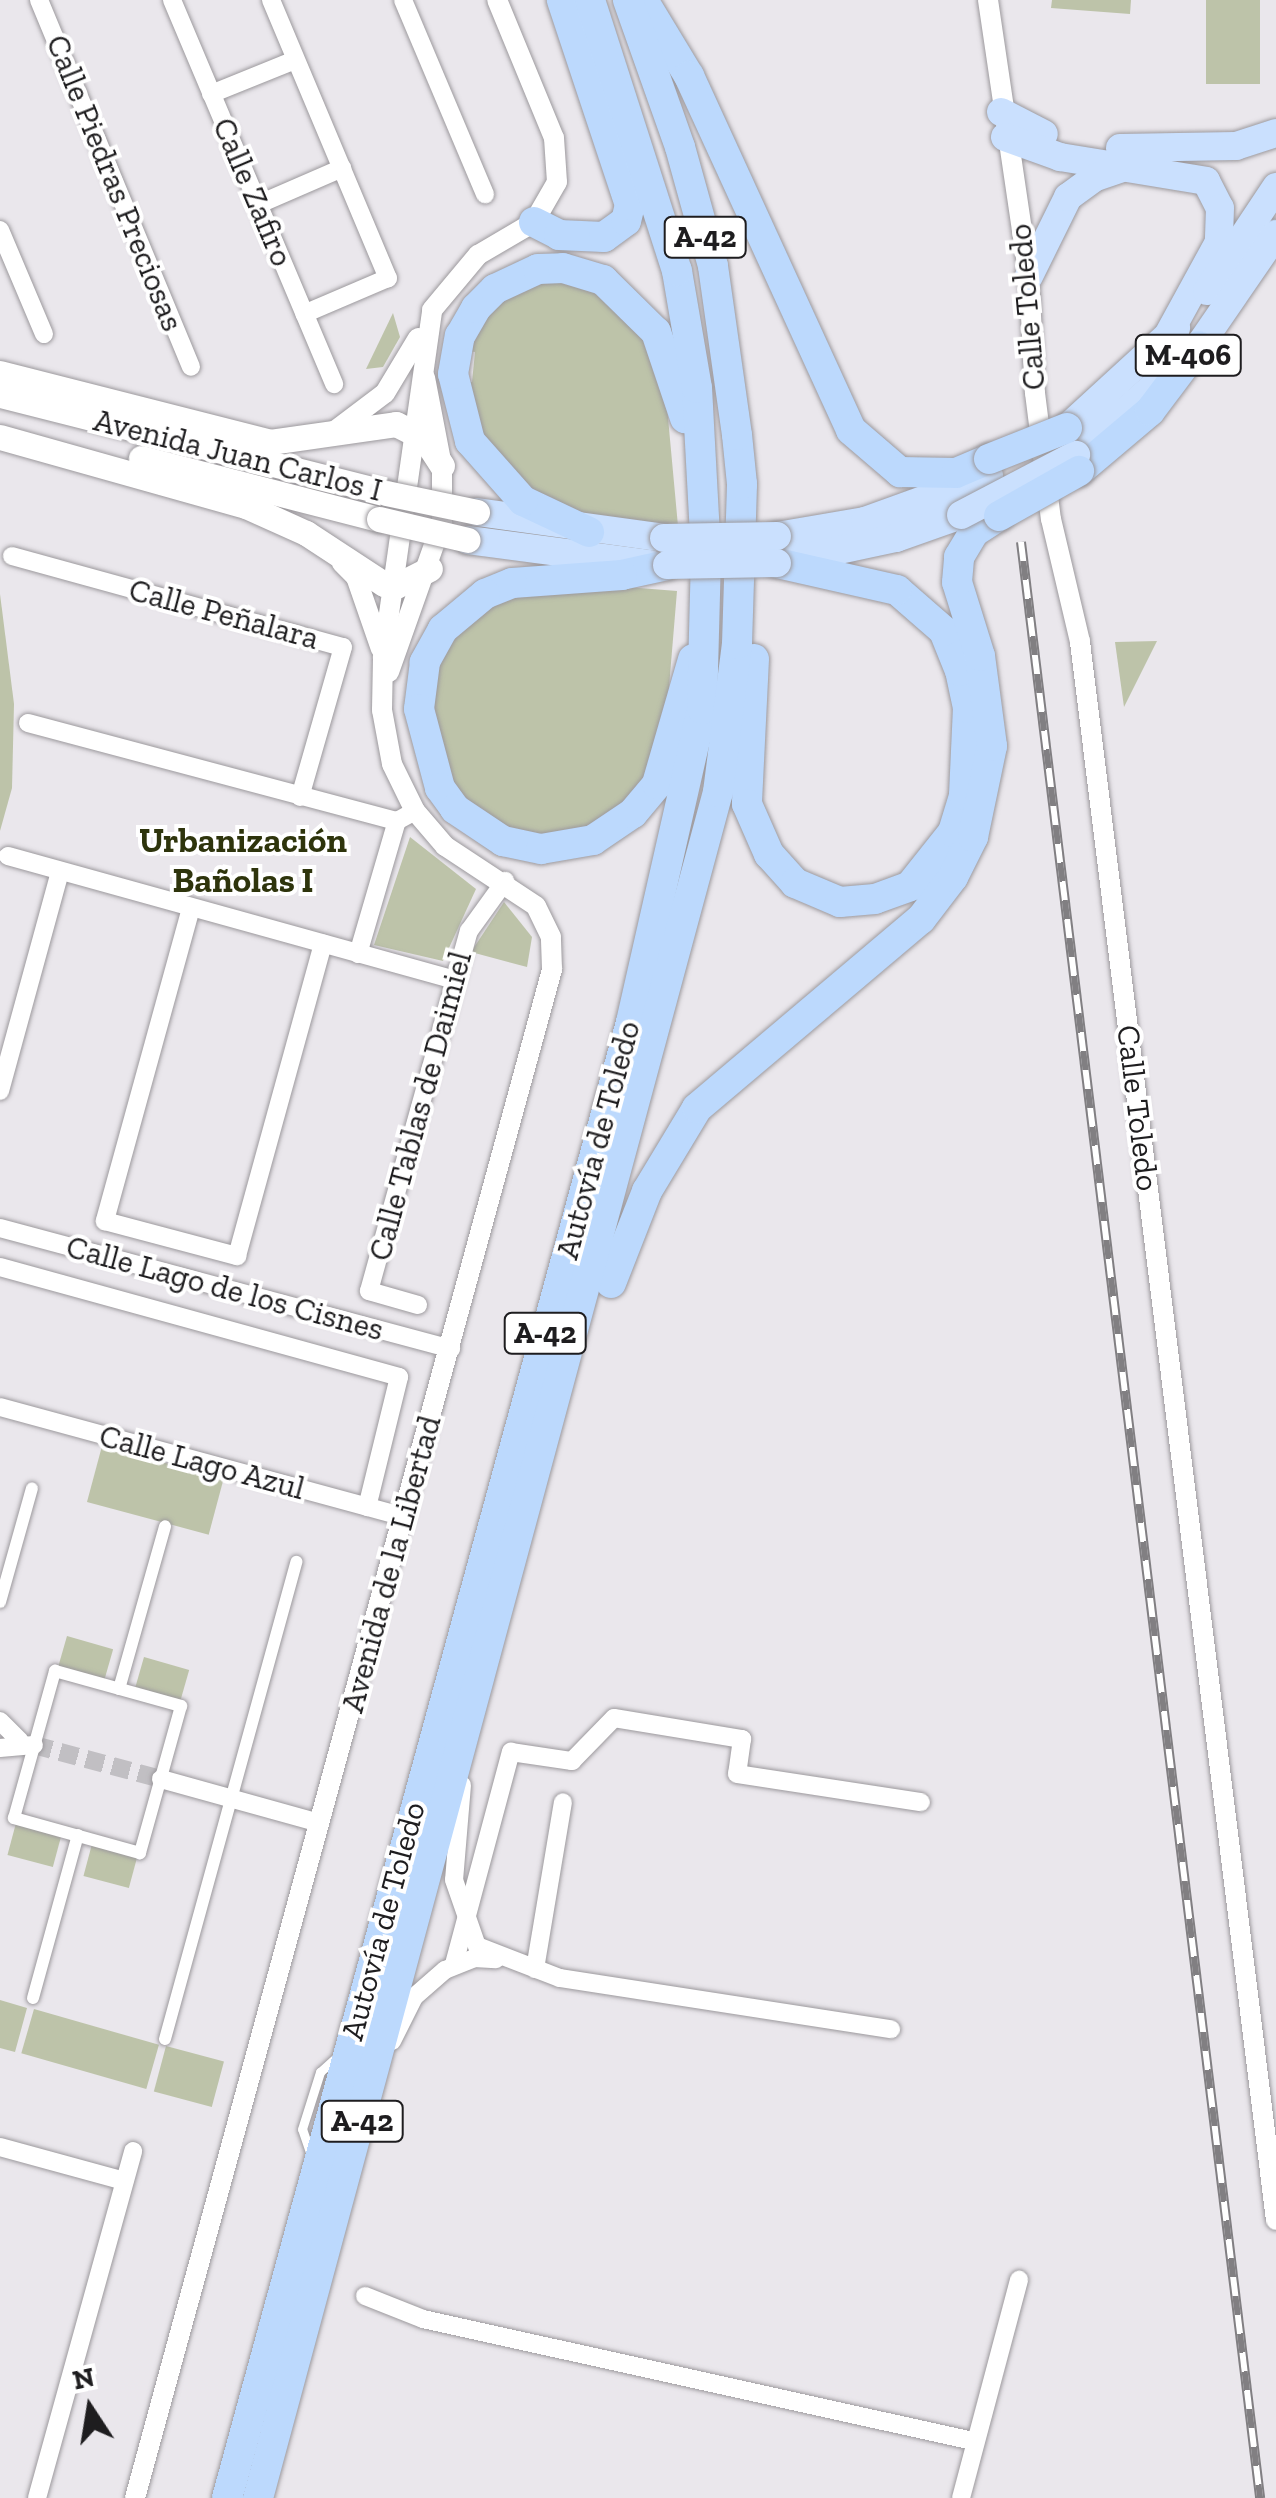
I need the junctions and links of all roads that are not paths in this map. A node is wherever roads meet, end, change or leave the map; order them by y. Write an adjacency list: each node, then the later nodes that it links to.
1 (39, 0): 30 (street, Calle Piedras Preciosas)
2 (172, 0): 12 (street, Calle Zafiro)
3 (271, 0): 11 (street)
4 (403, 0): 18 (street)
5 (497, 0): 20 (street)
6 (562, 0): 20 (highway)
7 (590, 0): 41 (highway, Autovía de Toledo / A-42)
8 (628, 0): 42 (highway, Autovía de Toledo / A-42)
9 (643, 0): 40 (highway)
10 (988, 0): 13 (street, Calle Toledo)
11 (296, 60): 12 (street); 16 (street)
12 (212, 94): 19 (street, Calle Zafiro)
13 (1003, 125): 14 (highway); 15 (highway); 23 (street, Calle Toledo)
14 (1276, 133)
15 (1131, 165): 23 (highway); 27 (highway)
16 (342, 168): 19 (street); 25 (street)
17 (1276, 187): 27 (highway, M-406)
18 (484, 194)
19 (257, 206): 25 (street, Calle Zafiro)
20 (534, 222): 24 (street, Avenida de la Libertad)
21 (0, 230): 26 (street)
22 (1276, 234): 28 (highway, M-406)
23 (1030, 276): 101 (street, Calle Toledo)
24 (432, 310): 29 (street, Avenida de la Libertad); 36 (street)
25 (304, 314): 32 (street, Calle Zafiro)
26 (44, 334)
27 (1166, 339): 38 (highway, M-406)
28 (1198, 346): 38 (highway)
29 (421, 361): 35 (street, Avenida de la Libertad); 39 (street, Avenida de la Libertad)
30 (191, 367)
31 (0, 373): 36 (main road)
32 (334, 384)
33 (0, 396): 43 (main road, Avenida Juan Carlos I, bridge)
34 (0, 422): 45 (main road, Avenida Juan Carlos I, bridge)
35 (413, 429): 36 (main road); 39 (main road); 51 (street, Avenida de la Libertad)
36 (325, 436)
37 (0, 437): 46 (main road)
38 (1074, 451): 40 (highway, bridge); 47 (highway, M-406, bridge); 77 (highway, bridge)
39 (442, 466): 50 (street, Avenida de la Libertad)
40 (989, 468): 47 (highway, M-406)
41 (700, 469): 44 (highway); 52 (highway, Autovía de Toledo / A-42)
42 (742, 484): 47 (highway); 77 (highway, Autovía de Toledo / A-42)
43 (477, 512): 44 (highway, M-406)
44 (589, 532): 48 (highway, M-406)
45 (468, 540): 48 (highway, M-406)
46 (322, 544): 51 (main road); 53 (street, Avenida de la Libertad)
47 (777, 550): 48 (highway, M-406, bridge)
48 (665, 551): 52 (highway)
49 (12, 556): 56 (street, Calle Peñalara)
50 (430, 569): 51 (main road); 54 (street, Avenida de la Libertad)
51 (396, 586): 53 (street, Avenida de la Libertad)
52 (706, 613): 107 (highway, Autovía de Toledo / A-42)
53 (382, 656): 54 (street, Avenida de la Libertad)
54 (382, 689): 57 (street, Avenida de la Libertad)
55 (28, 722): 56 (street)
56 (300, 798): 57 (street)
57 (406, 816): 60 (street, Avenida de la Libertad); 63 (street)
58 (8, 856): 59 (street)
59 (60, 871): 61 (street); 65 (street)
60 (505, 881): 64 (street, Calle Tablas de Daimiel); 69 (street, Avenida de la Libertad)
61 (191, 908): 62 (street); 62 (street)
62 (323, 944): 63 (street)
63 (358, 954): 64 (street)
64 (454, 980): 68 (street, Calle Tablas de Daimiel)
65 (0, 1091)
66 (0, 1228): 69 (street, Calle Lago de los Cisnes)
67 (0, 1267): 72 (street)
68 (418, 1305)
69 (451, 1349): 73 (street, Avenida de la Libertad)
70 (0, 1407): 72 (street, Calle Lago Azul)
71 (32, 1488): 76 (street)
72 (367, 1507): 73 (street, Calle Lago Azul)
73 (404, 1517): 88 (street, Avenida de la Libertad)
74 (165, 1526): 78 (street)
75 (296, 1562): 85 (street)
76 (0, 1602)
77 (482, 1686): 82 (highway, Autovía de Toledo / A-42)
78 (119, 1689): 81 (street); 84 (street)
79 (0, 1721): 81 (street)
80 (0, 1736): 81 (lane)
81 (27, 1743): 83 (street); 89 (street)
82 (466, 1744): 90 (street); 97 (highway, Autovía de Toledo / A-42)
83 (0, 1748)
84 (160, 1779): 85 (street); 89 (street)
85 (230, 1799): 88 (street); 96 (street)
86 (564, 1802): 93 (street)
87 (921, 1802): 90 (street)
88 (320, 1823): 106 (street, Avenida de la Libertad)
89 (78, 1836): 94 (street)
90 (468, 1914): 91 (street); 92 (street)
91 (508, 1959): 92 (street); 93 (street)
92 (454, 1964): 97 (street)
93 (535, 1969): 95 (street)
94 (33, 1998)
95 (890, 2029)
96 (165, 2039)
97 (373, 2082): 108 (highway, Autovía de Toledo / A-42)
98 (0, 2147): 100 (street)
99 (132, 2150): 100 (street)
100 (124, 2181): 105 (street)
101 (1276, 2220)
102 (1019, 2280): 104 (street)
103 (364, 2296): 104 (street)
104 (973, 2441): 109 (street)
105 (37, 2498)
106 (135, 2498)
107 (227, 2498)
108 (258, 2498)
109 (960, 2498)

